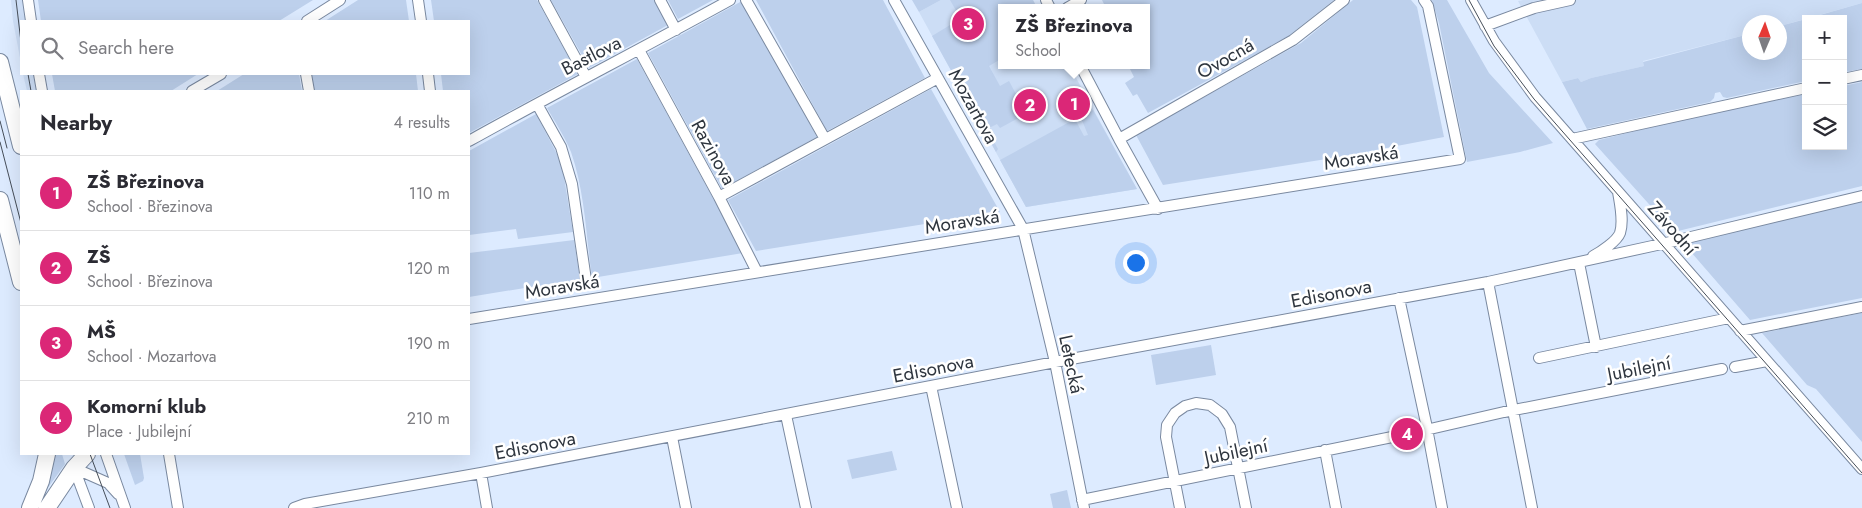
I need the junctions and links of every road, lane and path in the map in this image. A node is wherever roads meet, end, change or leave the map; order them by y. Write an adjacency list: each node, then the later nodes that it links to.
1 (28, 0): 13 (street)
2 (340, 0): 14 (street)
3 (418, 0): 15 (street)
4 (544, 0): 26 (street)
5 (660, 0): 17 (street)
6 (730, 0): 17 (street, Bastlova)
7 (746, 0): 36 (street)
8 (894, 0): 27 (street, Mozartova)
9 (1344, 0): 35 (street, Ovocná)
10 (1424, 0): 44 (street, Moravská)
11 (1471, 0): 16 (street, Závodní)
12 (1570, 0): 16 (street)
13 (30, 20)
14 (309, 20)
15 (421, 20)
16 (1485, 26): 37 (street, Závodní)
17 (676, 30): 18 (street, Bastlova)
18 (639, 50): 26 (street, Bastlova); 42 (street, Razinova)
19 (0, 62): 39 (main road)
20 (1082, 69): 35 (street)
21 (39, 75): 30 (street)
22 (219, 75): 31 (street)
23 (306, 75): 32 (street)
24 (428, 75): 33 (street)
25 (1862, 75): 28 (street)
26 (586, 77): 34 (street, Bastlova)
27 (938, 78): 36 (street); 45 (street, Mozartova)
28 (1847, 78)
29 (1802, 89): 37 (street)
30 (42, 90)
31 (194, 90)
32 (309, 90)
33 (430, 90)
34 (537, 104): 38 (street, Bastlova); 50 (street)
35 (1118, 139): 44 (street)
36 (825, 140): 42 (street)
37 (1572, 140): 40 (street, Závodní)
38 (470, 141)
39 (20, 142)
40 (1618, 192): 46 (street, Závodní); 47 (street, Edisonova)
41 (1862, 196): 46 (street, Edisonova)
42 (719, 197): 48 (street, Razinova)
43 (0, 200): 49 (main road)
44 (1158, 208): 45 (street, Moravská)
45 (1023, 229): 48 (street, Moravská); 60 (street, Letecká)
46 (1664, 244): 47 (street, Edisonova); 54 (street, Závodní)
47 (1579, 263): 51 (street, Edisonova); 57 (street)
48 (757, 272): 55 (street, Moravská)
49 (20, 278)
50 (586, 280)
51 (1488, 282): 52 (street, Edisonova); 64 (street)
52 (1399, 298): 60 (street, Edisonova); 66 (street)
53 (1862, 307): 56 (street)
54 (1728, 318): 56 (street, Závodní); 57 (street)
55 (470, 319)
56 (1740, 331): 59 (street, Závodní)
57 (1596, 347): 58 (street)
58 (1539, 358)
59 (1767, 361): 61 (street); 77 (street, Závodní)
60 (1055, 362): 63 (street, Edisonova); 81 (street, Letecká)
61 (1735, 367)
62 (1722, 369): 64 (street, Jubilejní)
63 (931, 386): 65 (street, Edisonova); 90 (street)
64 (1513, 411): 66 (street, Jubilejní); 95 (street)
65 (786, 415): 68 (street, Edisonova); 89 (street)
66 (1428, 430): 67 (street, Jubilejní); 94 (street)
67 (1417, 432)
68 (672, 436): 78 (street, Edisonova); 88 (street)
69 (1398, 436): 70 (street, Jubilejní)
70 (1325, 450): 76 (street, Jubilejní); 93 (street)
71 (47, 455): 82 (main road)
72 (85, 455): 75 (main road)
73 (106, 455): 80 (street)
74 (169, 455): 85 (street)
75 (72, 461): 80 (street); 83 (main road); 84 (street)
76 (1239, 468): 79 (street, Jubilejní); 79 (street); 92 (street)
77 (1862, 470)
78 (481, 473): 86 (street, Edisonova); 87 (street)
79 (1174, 481): 81 (street, Jubilejní); 91 (street)
80 (124, 503)
81 (1083, 504)
82 (30, 508)
83 (47, 508)
84 (89, 508)
85 (178, 508)
86 (294, 508)
87 (487, 508)
88 (686, 508)
89 (806, 508)
90 (957, 508)
91 (1180, 508)
92 (1246, 508)
93 (1336, 508)
94 (1442, 508)
95 (1532, 508)

